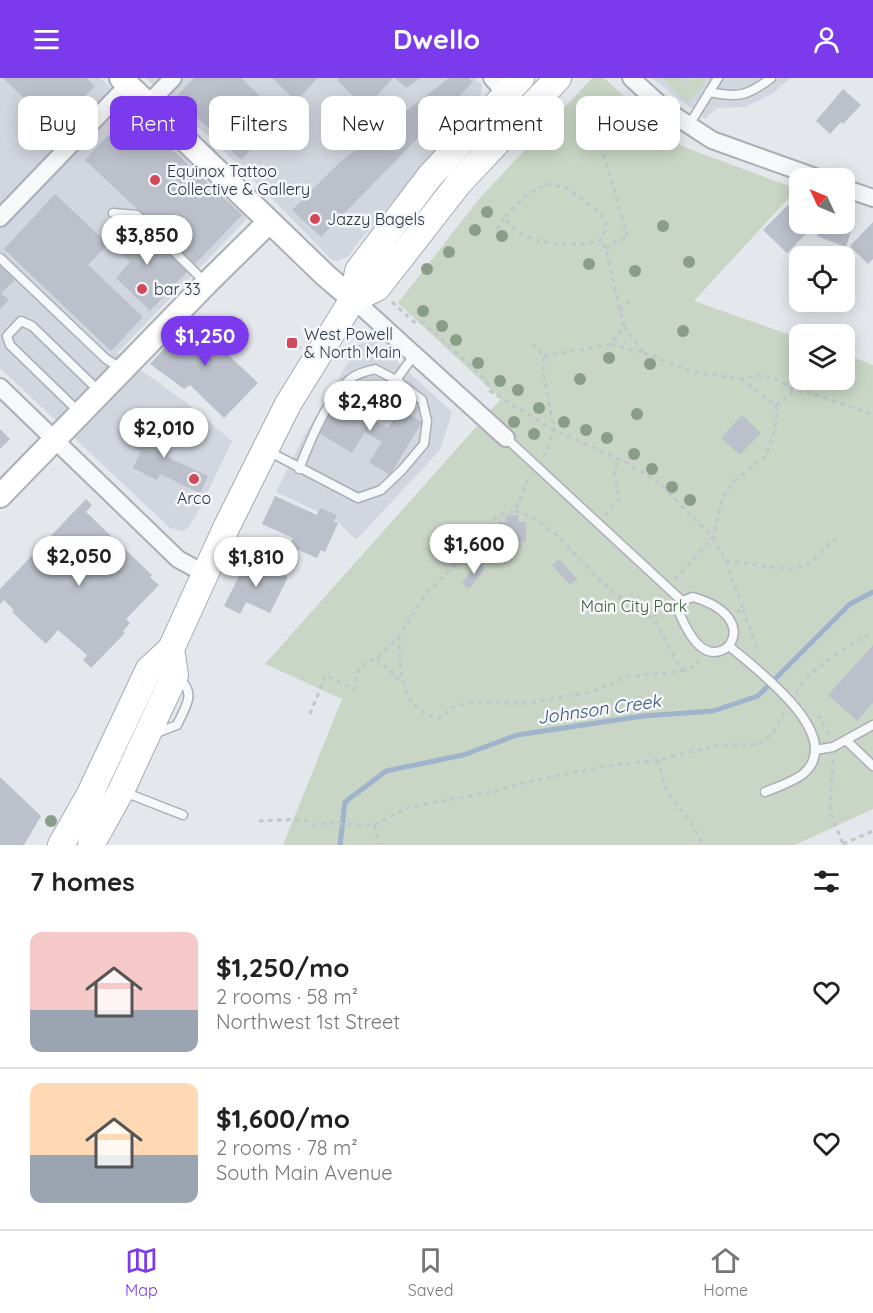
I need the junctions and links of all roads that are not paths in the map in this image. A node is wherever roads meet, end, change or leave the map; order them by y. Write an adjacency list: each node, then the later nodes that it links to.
1 (173, 78): 10 (street)
2 (558, 78): 14 (main road)
3 (631, 78): 11 (street)
4 (718, 78): 8 (lane)
5 (771, 78): 8 (lane)
6 (125, 81): 9 (street); 18 (street)
7 (506, 83): 14 (main road); 22 (main road)
8 (709, 92): 11 (lane)
9 (140, 96)
10 (156, 96)
11 (688, 126): 13 (street)
12 (195, 150): 19 (street)
13 (789, 168)
14 (459, 183): 22 (main road)
15 (855, 192): 16 (street)
16 (873, 198)
17 (113, 213): 21 (lane)
18 (0, 218)
19 (269, 222): 21 (street); 22 (street)
20 (0, 258): 25 (lane)
21 (207, 283): 25 (street)
22 (353, 299): 24 (street); 32 (main road)
23 (4, 338): 28 (lane); 29 (lane)
24 (415, 354): 26 (lane); 30 (street)
25 (123, 369): 28 (street)
26 (396, 380): 33 (lane); 33 (lane)
27 (0, 388): 31 (street)
28 (100, 392): 29 (street)
29 (80, 413): 31 (street)
30 (506, 438): 36 (lane)
31 (54, 440): 34 (street); 35 (street)
32 (265, 450): 33 (lane); 35 (main road)
33 (299, 469)
34 (0, 496)
35 (205, 574): 38 (main road)
36 (682, 601): 37 (lane); 37 (lane)
37 (729, 646): 41 (lane)
38 (171, 649): 43 (main road); 46 (main road)
39 (873, 725): 40 (lane)
40 (846, 740): 41 (lane); 42 (lane)
41 (815, 750): 44 (lane)
42 (873, 766)
43 (121, 791): 45 (lane); 47 (main road)
44 (765, 792)
45 (183, 815)
46 (61, 845)
47 (91, 845)

